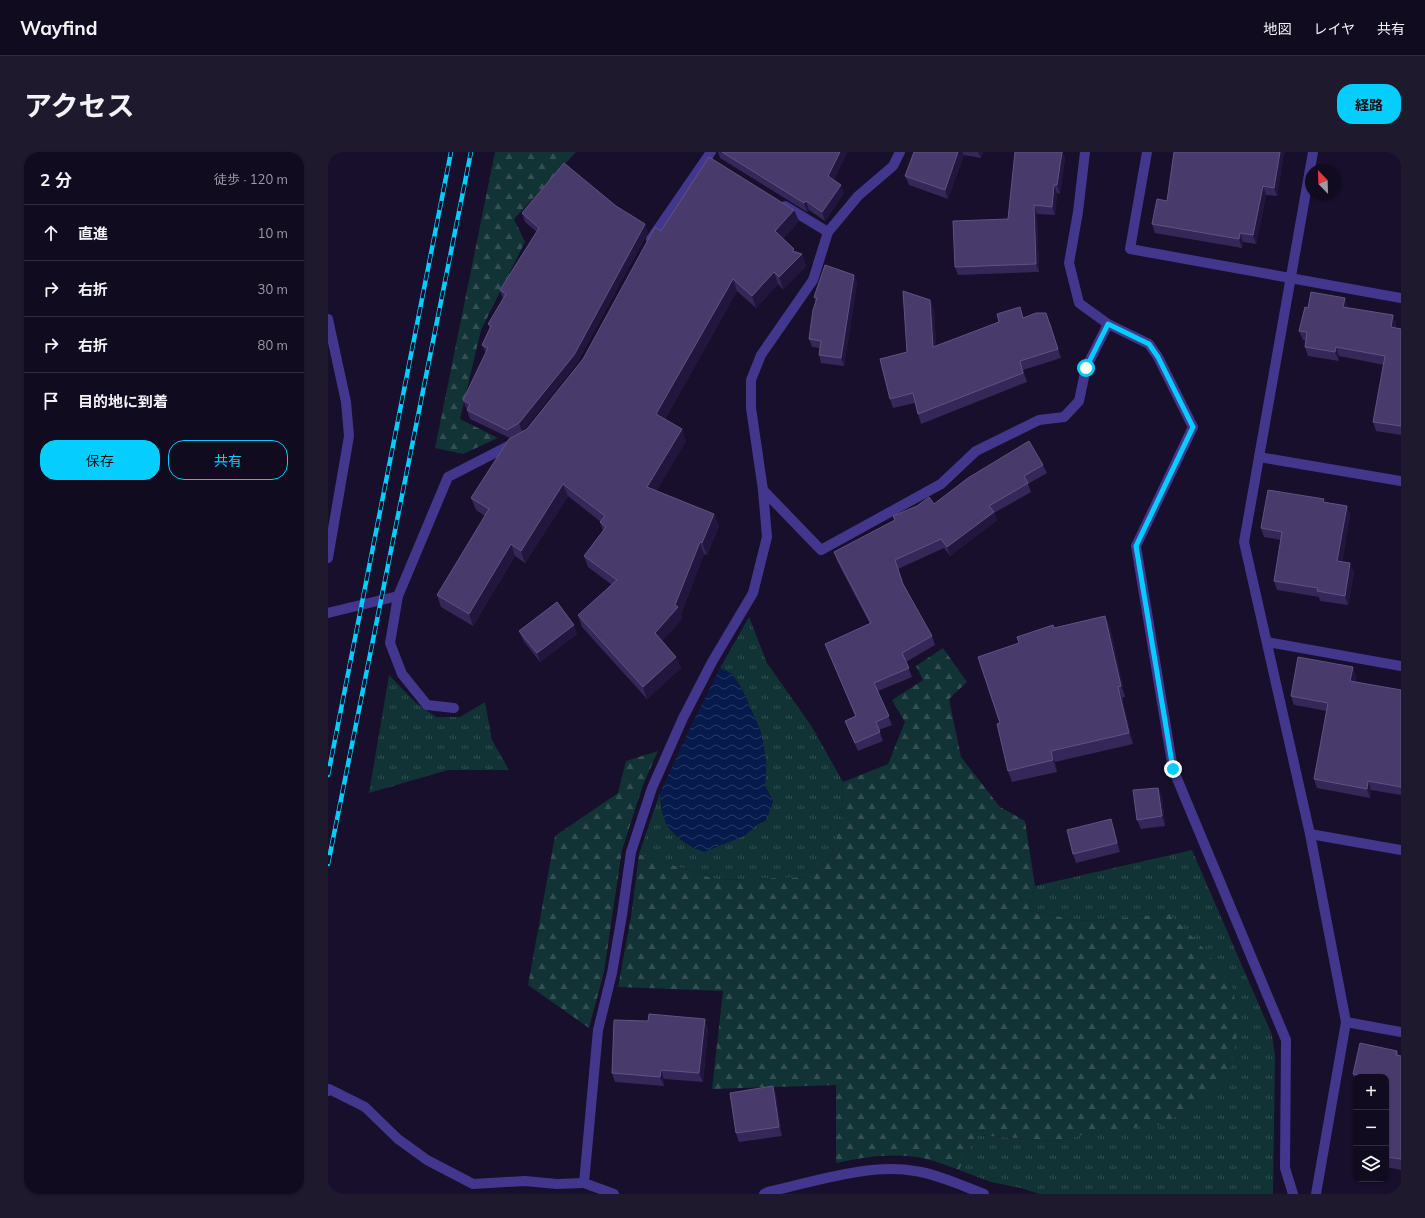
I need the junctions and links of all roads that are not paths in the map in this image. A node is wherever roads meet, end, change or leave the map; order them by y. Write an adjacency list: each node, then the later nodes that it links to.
1 (900, 152): 7 (street)
2 (1085, 152): 12 (street)
3 (1147, 152): 9 (street)
4 (1313, 152): 9 (street)
5 (711, 157): 8 (street)
6 (774, 199): 7 (street)
7 (828, 232): 16 (street)
8 (646, 249)
9 (1290, 279): 10 (street); 14 (street)
10 (1401, 298)
11 (328, 319): 17 (street)
12 (1108, 324): 16 (street); 32 (street)
13 (526, 437): 18 (street)
14 (1259, 457): 15 (street); 20 (street)
15 (1401, 481)
16 (763, 490): 28 (street)
17 (328, 558)
18 (398, 596): 19 (street); 22 (street)
19 (328, 614)
20 (1267, 642): 21 (street); 23 (street)
21 (1401, 666)
22 (454, 708)
23 (1310, 834): 24 (street); 25 (street)
24 (1401, 850)
25 (1346, 1022): 26 (street); 33 (street)
26 (1401, 1032)
27 (328, 1091): 28 (street)
28 (584, 1183): 29 (street)
29 (614, 1194)
30 (764, 1194): 31 (street)
31 (984, 1194)
32 (1293, 1194)
33 (1317, 1194)

